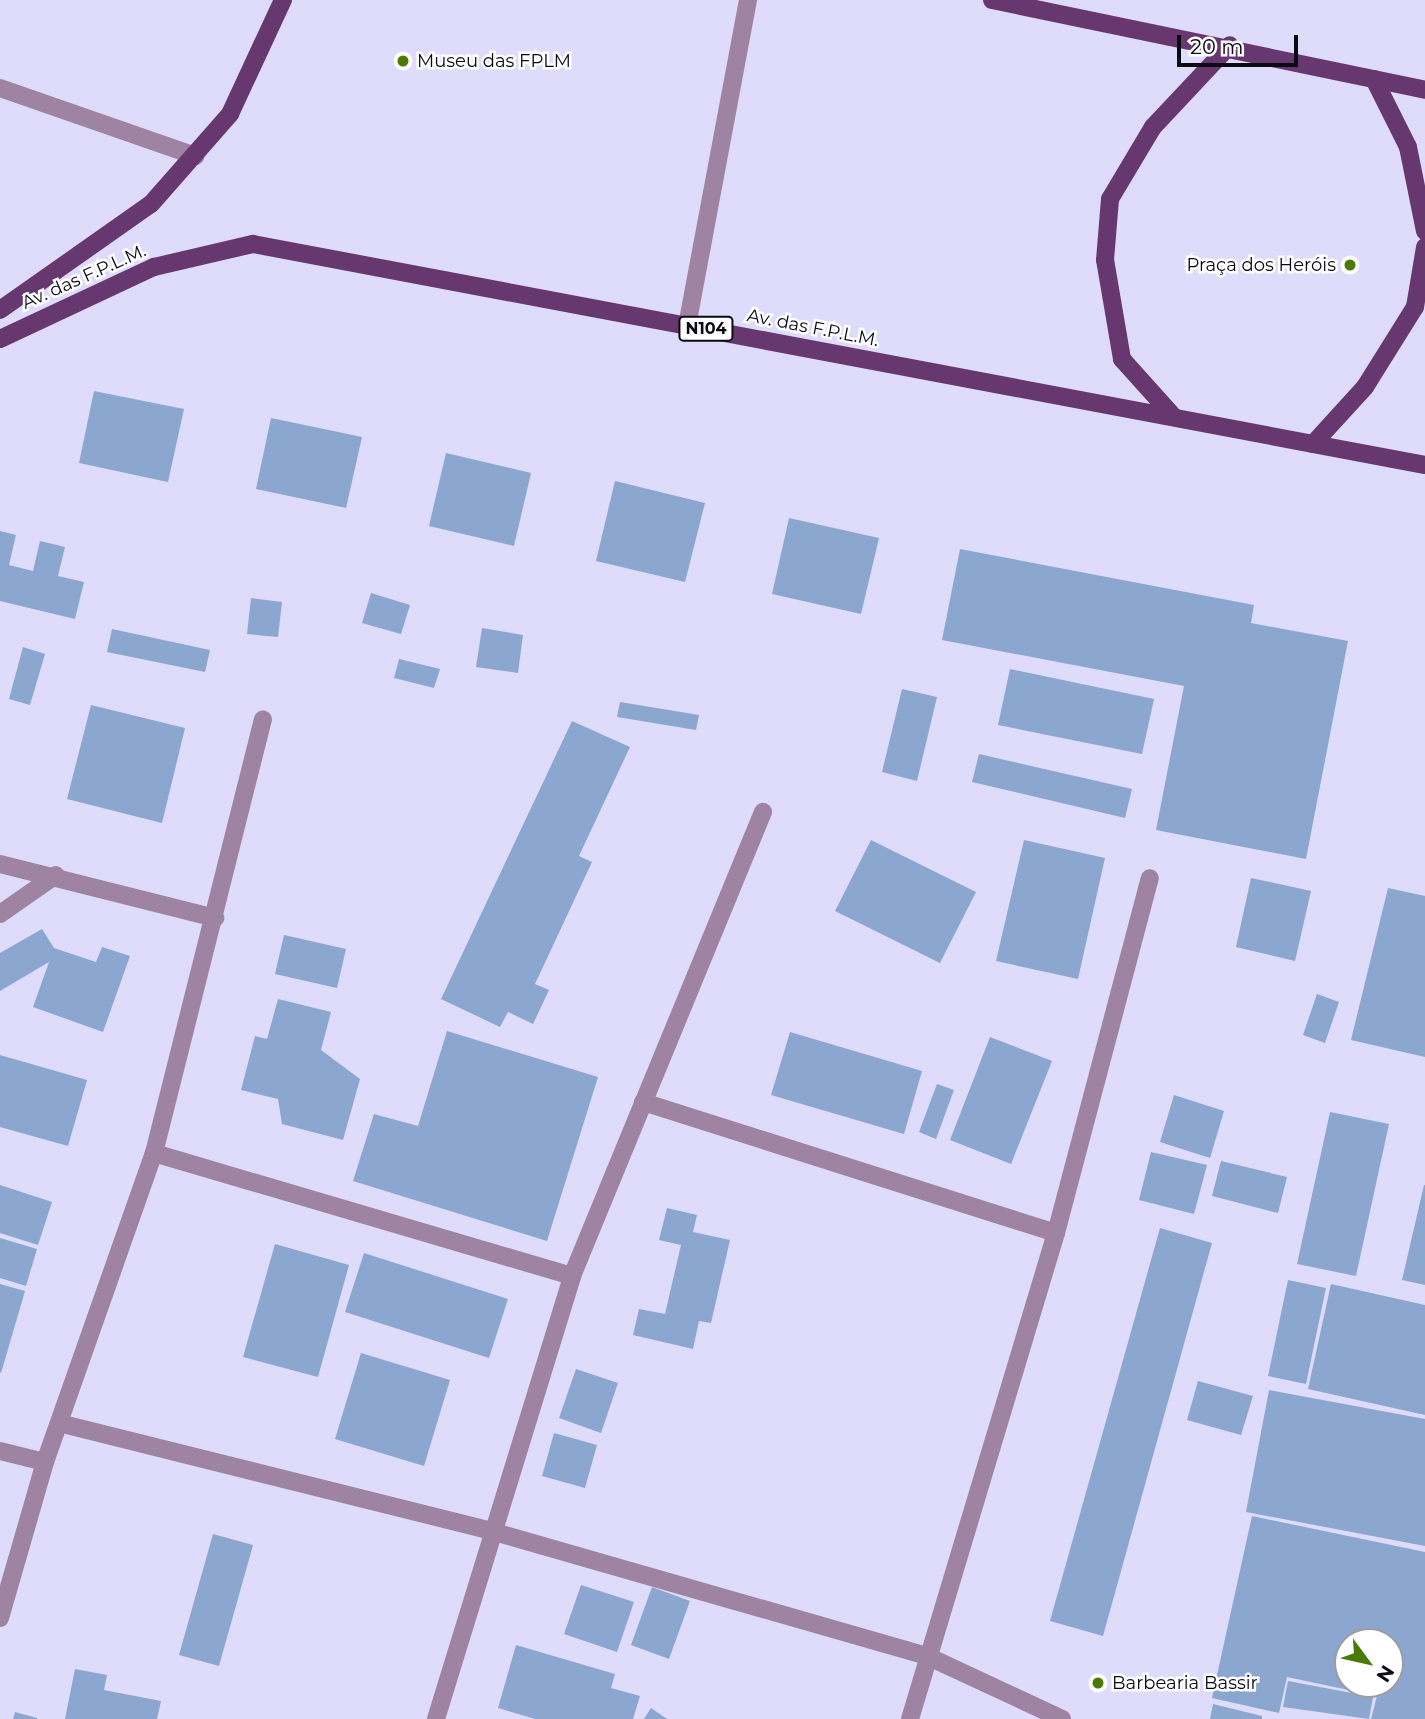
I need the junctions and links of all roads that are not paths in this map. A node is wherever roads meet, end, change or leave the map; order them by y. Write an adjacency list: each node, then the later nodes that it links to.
1 (282, 0): 8 (main road, Av. das F.P.L.M.)
2 (748, 0): 12 (street)
3 (992, 0): 4 (main road)
4 (1230, 45): 5 (main road); 14 (main road)
5 (1374, 79): 7 (main road); 9 (main road)
6 (0, 88): 8 (street)
7 (1425, 90)
8 (195, 156): 11 (main road, Av. das F.P.L.M.)
9 (1425, 231)
10 (1425, 247): 15 (main road)
11 (0, 310)
12 (687, 326): 13 (main road, Av. das F.P.L.M. / N104); 14 (main road, Av. das F.P.L.M. / N104)
13 (0, 339)
14 (1174, 417): 15 (main road, Av. das F.P.L.M. / N104)
15 (1313, 444): 16 (main road, Av. das F.P.L.M. / N104)
16 (1425, 465)
17 (263, 719): 23 (street)
18 (763, 812): 24 (street)
19 (0, 864): 20 (street)
20 (56, 875): 22 (street); 23 (street)
21 (1150, 878): 26 (street)
22 (0, 914)
23 (215, 918): 25 (street)
24 (643, 1102): 26 (street); 27 (street)
25 (154, 1153): 27 (street); 28 (street)
26 (1056, 1233): 33 (street)
27 (572, 1276): 31 (street)
28 (63, 1424): 30 (street); 31 (street)
29 (0, 1451): 30 (street)
30 (45, 1462): 32 (street)
31 (491, 1531): 33 (street); 34 (street)
32 (0, 1618)
33 (927, 1656): 35 (street); 36 (street)
34 (436, 1719)
35 (910, 1719)
36 (1062, 1719)

